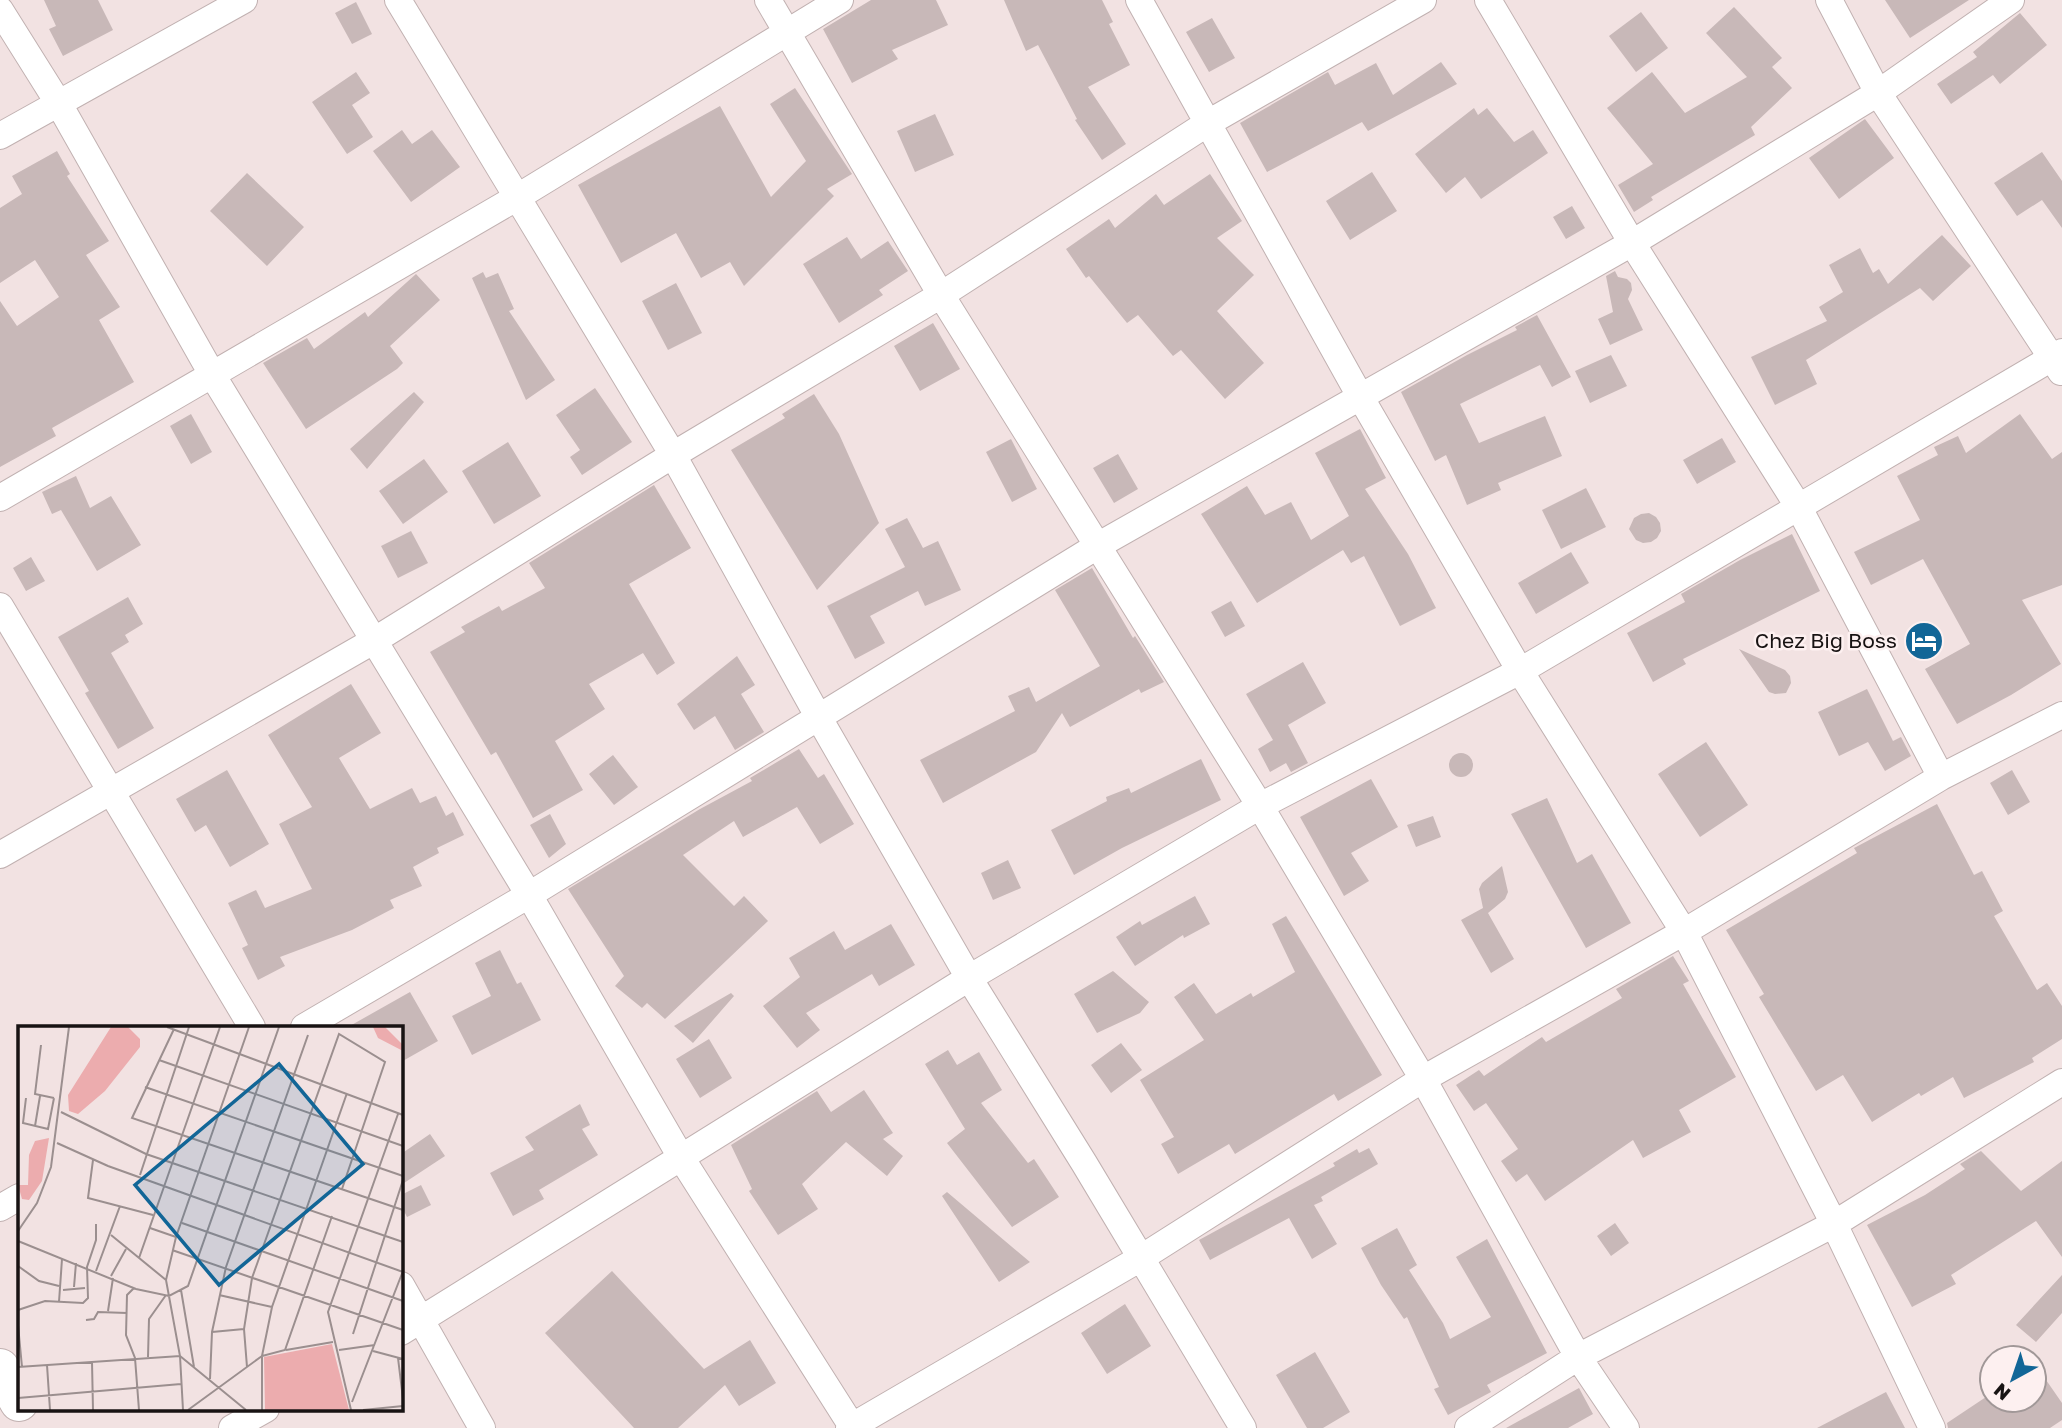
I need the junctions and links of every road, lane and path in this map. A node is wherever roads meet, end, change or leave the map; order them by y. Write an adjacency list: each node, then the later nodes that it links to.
1 (244, 0): 13 (street)
2 (398, 0): 16 (street)
3 (768, 0): 11 (street)
4 (840, 0): 11 (street)
5 (1139, 0): 14 (street)
6 (1423, 0): 14 (street)
7 (1488, 0): 17 (street)
8 (1829, 0): 12 (street)
9 (2011, 0): 12 (street)
10 (0, 10): 13 (street)
11 (787, 31): 16 (street); 18 (street)
12 (1878, 93): 17 (street); 19 (street)
13 (59, 104): 15 (street); 20 (street)
14 (1208, 123): 18 (street); 21 (street)
15 (0, 136)
16 (516, 198): 20 (street); 22 (street)
17 (1632, 243): 21 (street); 24 (street)
18 (942, 295): 22 (street); 25 (street)
19 (2059, 361): 24 (street)
20 (213, 376): 23 (street); 27 (street)
21 (1361, 398): 25 (street); 28 (street)
22 (673, 456): 27 (street); 30 (street)
23 (0, 498)
24 (1798, 506): 28 (street); 31 (street)
25 (1100, 545): 30 (street); 33 (street)
26 (0, 606): 32 (street)
27 (375, 640): 32 (street); 35 (street)
28 (1520, 671): 33 (street); 36 (street)
29 (2062, 715): 31 (street)
30 (819, 718): 35 (street); 37 (street)
31 (1941, 777): 36 (street)
32 (112, 791): 34 (street); 38 (street)
33 (1260, 806): 37 (street); 40 (street)
34 (0, 855)
35 (529, 895): 39 (street); 42 (street)
36 (1684, 932): 40 (street); 45 (street)
37 (970, 978): 42 (street); 46 (street)
38 (251, 1026)
39 (306, 1026)
40 (1423, 1079): 46 (street); 49 (street)
41 (2062, 1082): 45 (street)
42 (682, 1159): 48 (street); 54 (street)
43 (18, 1198): 44 (street)
44 (0, 1209)
45 (1834, 1224): 49 (street); 61 (street)
46 (1141, 1258): 54 (street); 58 (street)
47 (402, 1289): 48 (street)
48 (411, 1326): 57 (street)
49 (1578, 1357): 59 (street); 60 (street)
50 (0, 1368): 51 (main road)
51 (18, 1400)
52 (24, 1410): 55 (main road)
53 (264, 1410): 56 (street)
54 (851, 1427)
55 (34, 1428)
56 (232, 1428)
57 (482, 1428)
58 (1243, 1428)
59 (1468, 1428)
60 (1626, 1428)
61 (1933, 1428)

